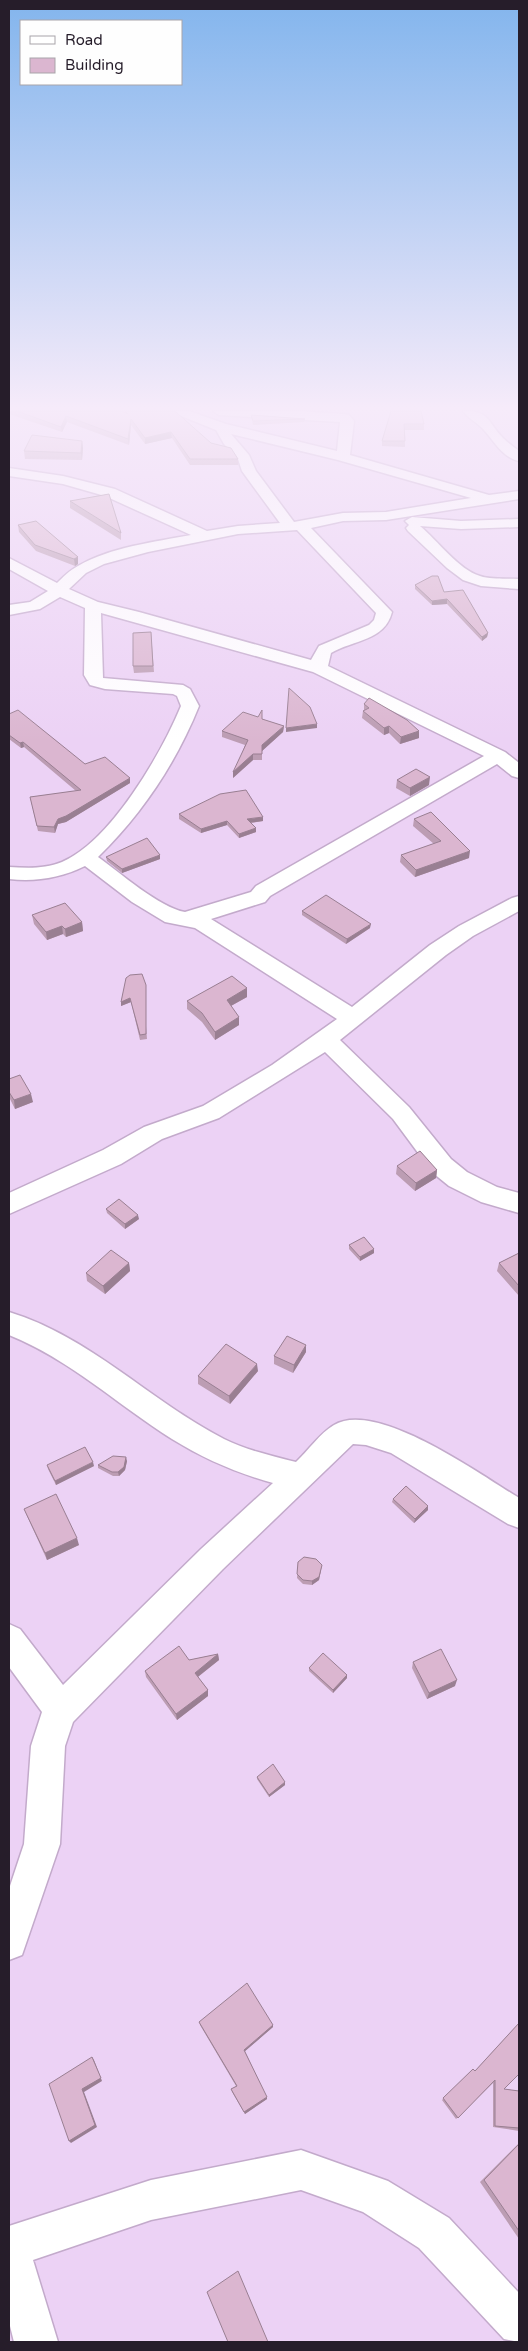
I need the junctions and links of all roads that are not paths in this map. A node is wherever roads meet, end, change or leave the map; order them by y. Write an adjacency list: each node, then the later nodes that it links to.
1 (173, 521): 9 (street)
2 (298, 521): 7 (street)
3 (323, 521): 7 (street)
4 (415, 521): 5 (street)
5 (435, 524): 6 (street); 8 (street)
6 (519, 524)
7 (302, 525): 8 (street); 9 (street); 17 (street)
8 (413, 528): 11 (street)
9 (205, 536): 13 (street)
10 (9, 563): 13 (street)
11 (476, 580): 12 (street); 14 (street)
12 (519, 584)
13 (59, 591): 15 (street); 16 (street)
14 (511, 598)
15 (93, 606): 17 (street); 20 (street)
16 (9, 610)
17 (319, 668): 18 (street)
18 (498, 756): 19 (street); 23 (street)
19 (519, 772)
20 (85, 857): 21 (street); 23 (street)
21 (9, 873)
22 (519, 902): 24 (street)
23 (183, 920): 24 (street)
24 (352, 1018): 25 (street)
25 (326, 1040): 26 (street); 27 (street)
26 (519, 1203)
27 (9, 1204)
28 (9, 1323): 29 (street)
29 (301, 1478): 30 (street); 32 (street)
30 (519, 1514)
31 (9, 1640): 32 (street)
32 (61, 1710): 33 (street)
33 (9, 1942)
34 (9, 2247): 35 (street); 36 (street)
35 (519, 2324)
36 (36, 2342)

